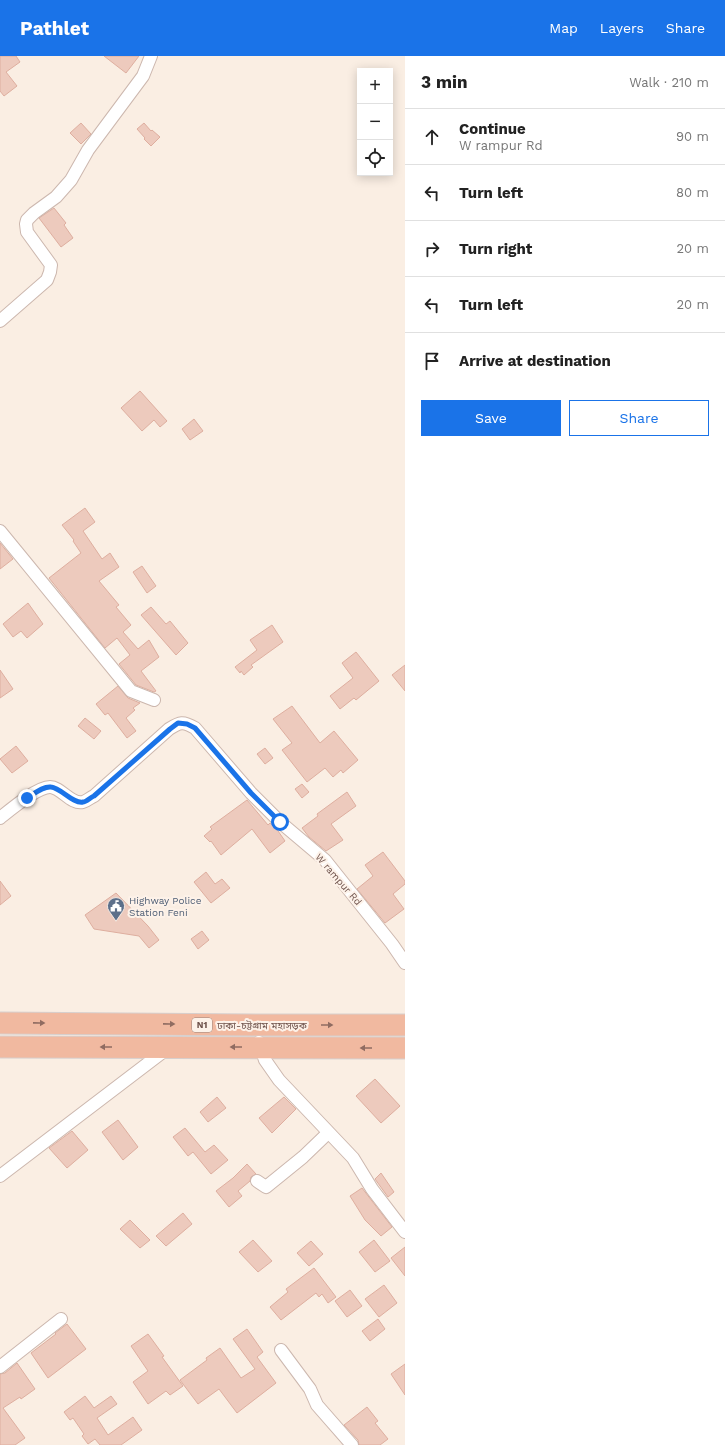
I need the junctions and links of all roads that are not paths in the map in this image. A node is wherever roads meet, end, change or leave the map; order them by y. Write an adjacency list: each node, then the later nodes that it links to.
1 (151, 56): 2 (street)
2 (0, 321)
3 (0, 531): 4 (street)
4 (154, 700)
5 (0, 818): 6 (street, W rampur Rd)
6 (405, 963)
7 (0, 1023): 9 (highway, ঢাকা-চট্টগ্রাম মহাসড়ক / N1, one-way to 9)
8 (405, 1025): 9 (highway, ঢাকা-চট্টগ্রাম মহাসড়ক / N1, one-way to 8)
9 (256, 1026): 11 (street)
10 (0, 1047): 12 (highway, one-way to 10)
11 (260, 1047): 12 (highway, one-way to 12); 13 (highway, one-way to 11); 14 (street)
12 (168, 1048): 15 (street)
13 (405, 1048)
14 (328, 1133): 16 (street); 17 (street)
15 (0, 1176)
16 (257, 1181)
17 (403, 1225)
18 (61, 1319): 20 (street)
19 (281, 1350): 21 (street)
20 (0, 1367)
21 (352, 1445)

